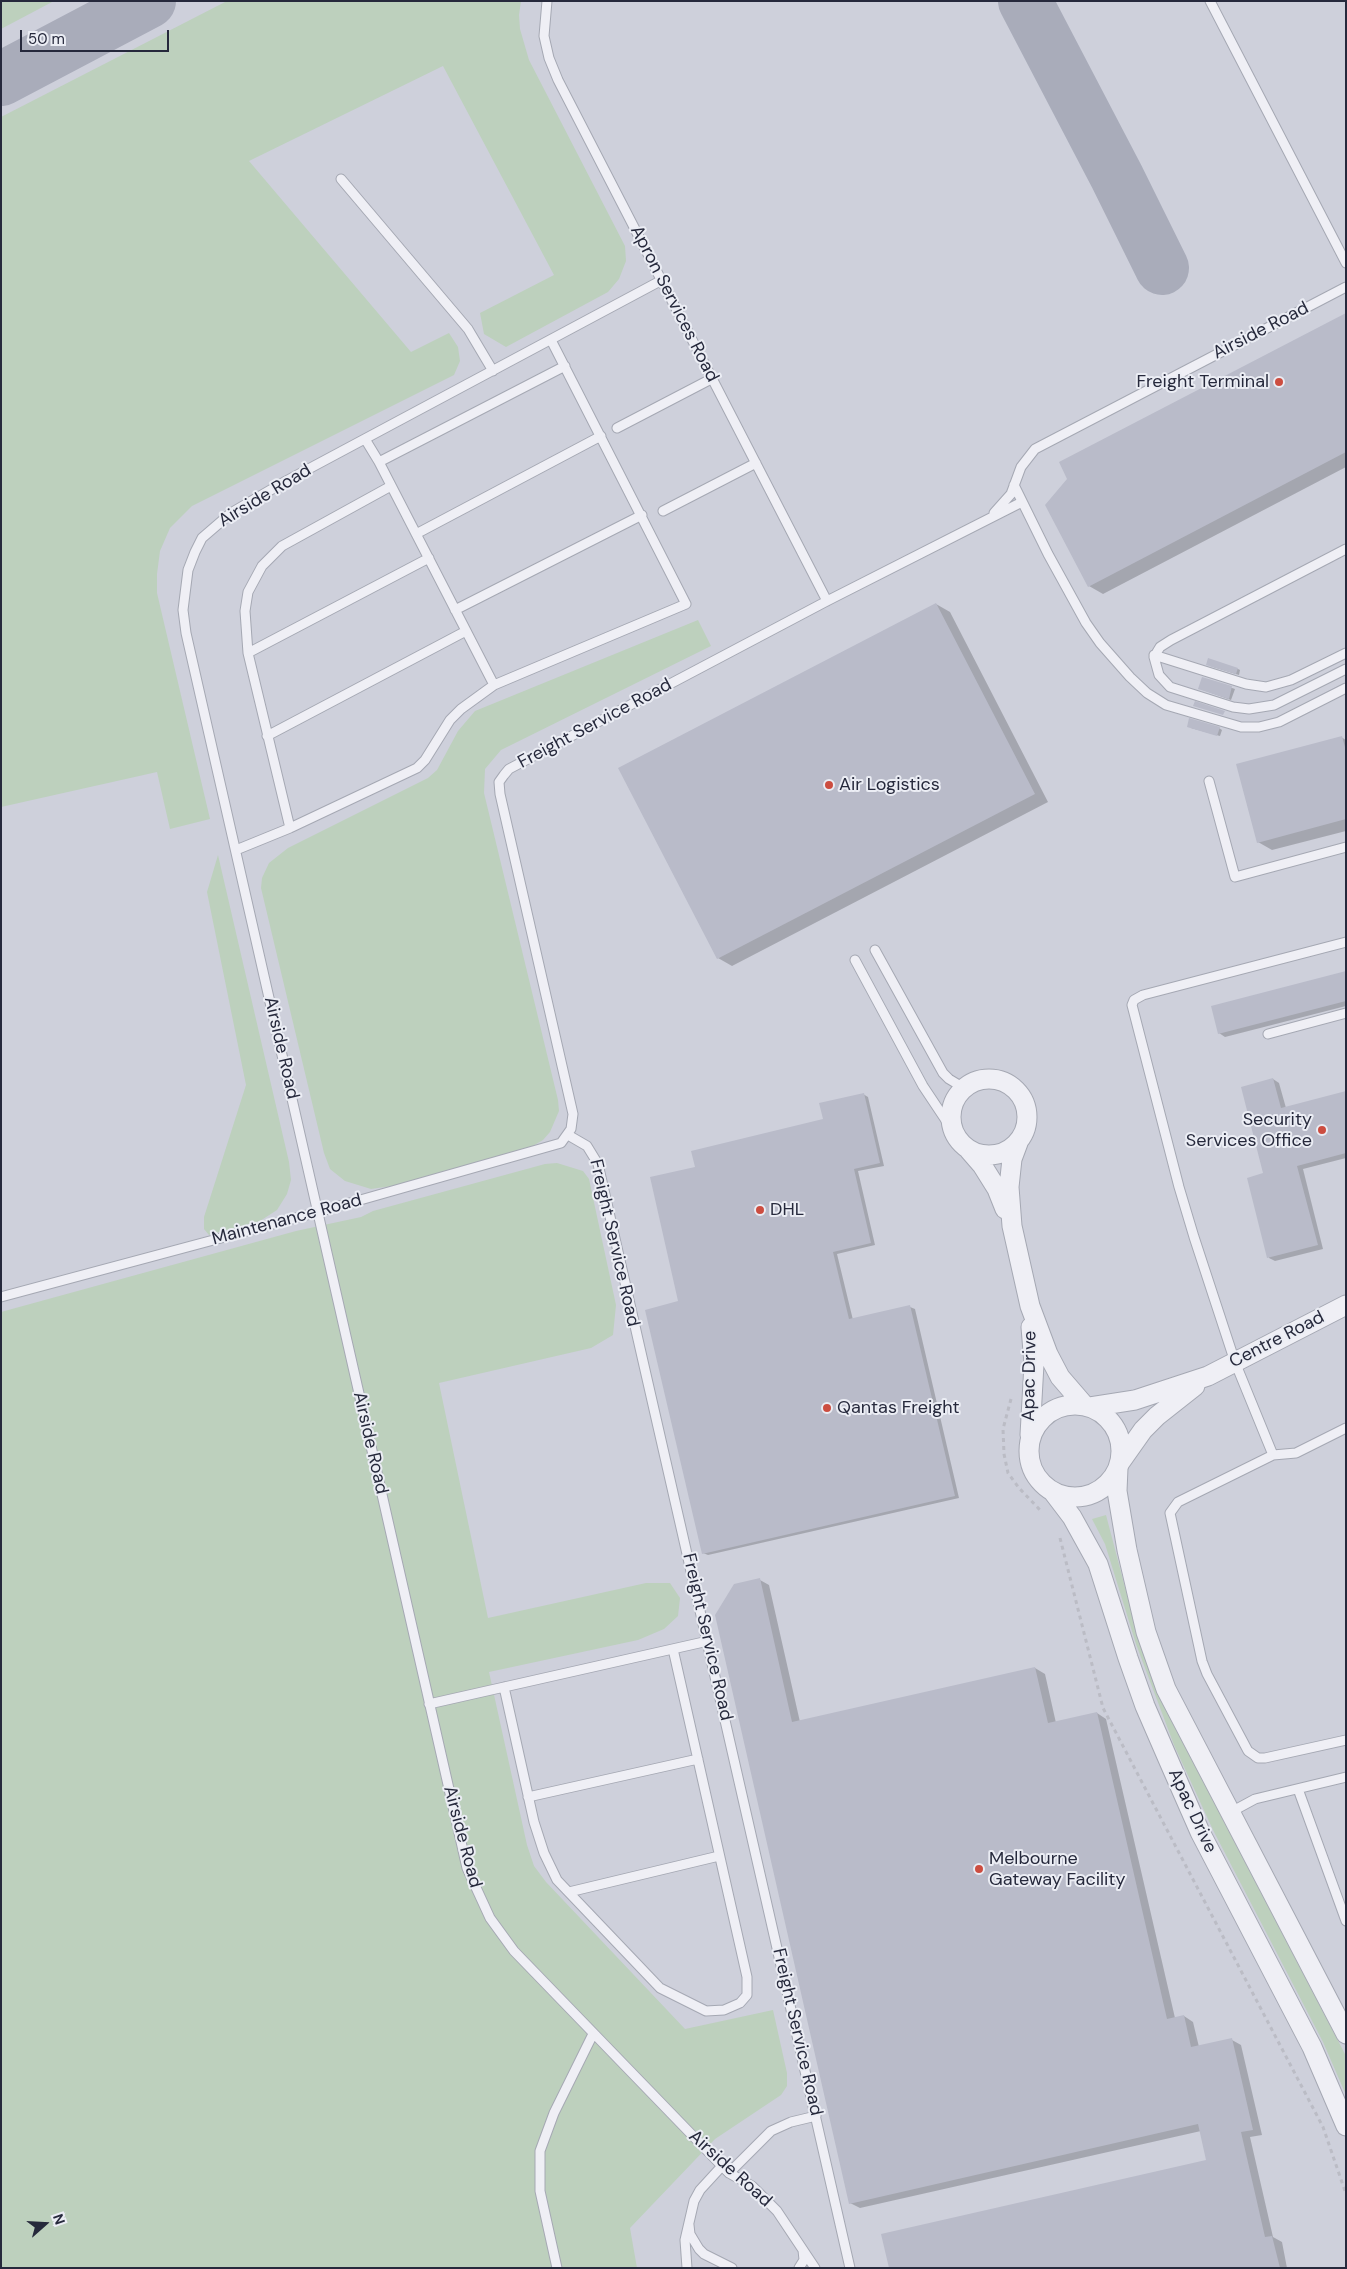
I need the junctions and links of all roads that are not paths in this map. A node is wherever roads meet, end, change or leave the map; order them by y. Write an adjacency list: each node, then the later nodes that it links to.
1 (547, 1): 5 (lane, Apron Services Road)
2 (1210, 1): 4 (lane)
3 (341, 179): 9 (lane)
4 (1346, 263)
5 (662, 280): 7 (lane, Airside Road); 10 (lane, Apron Services Road)
6 (1346, 287): 16 (lane, Airside Road)
7 (551, 340): 8 (lane); 9 (lane, Airside Road)
8 (565, 366): 12 (lane); 14 (lane)
9 (493, 371): 13 (lane, Airside Road)
10 (713, 378): 11 (lane); 15 (lane, Apron Services Road)
11 (617, 428)
12 (601, 436): 20 (lane); 22 (lane)
13 (365, 439): 14 (lane); 38 (lane, Airside Road)
14 (379, 462): 17 (lane)
15 (756, 463): 19 (lane); 25 (lane, Apron Services Road)
16 (1014, 485): 18 (lane); 21 (lane, Airside Road)
17 (391, 486): 22 (lane); 28 (lane)
18 (1022, 502): 21 (lane, Freight Service Road); 33 (lane)
19 (662, 512)
20 (642, 515): 26 (lane); 32 (lane)
21 (992, 516): 25 (lane, Freight Service Road)
22 (416, 534): 24 (lane)
23 (1346, 549): 29 (lane)
24 (429, 558): 26 (lane); 28 (lane)
25 (827, 601): 46 (lane, Freight Service Road)
26 (455, 610): 27 (lane)
27 (466, 631): 32 (lane); 34 (lane)
28 (248, 652): 34 (lane)
29 (1154, 655): 30 (lane); 31 (lane)
30 (1342, 655): 31 (lane)
31 (1345, 670)
32 (494, 685): 36 (lane)
33 (1346, 688)
34 (267, 736): 36 (lane)
35 (1209, 781): 37 (lane)
36 (290, 828): 38 (lane)
37 (1346, 847)
38 (236, 850): 49 (lane, Airside Road)
39 (1346, 942): 54 (lane)
40 (875, 950): 44 (lane)
41 (856, 960): 45 (lane)
42 (1346, 1013): 43 (lane)
43 (1268, 1034)
44 (973, 1083): 45 (street); 47 (street)
45 (953, 1131): 48 (street)
46 (568, 1135): 49 (lane, Maintenance Road); 62 (lane, Freight Service Road)
47 (1018, 1143): 48 (street); 50 (street, Apac Drive)
48 (968, 1149): 50 (street, Apac Drive)
49 (318, 1212): 51 (lane, Maintenance Road); 65 (lane, Airside Road)
50 (1012, 1226): 53 (street, Apac Drive)
51 (1, 1297)
52 (1346, 1305): 54 (street, Centre Road)
53 (1030, 1306): 56 (street, Apac Drive); 58 (street, Apac Drive)
54 (1235, 1362): 55 (street, Centre Road); 59 (lane)
55 (1208, 1376): 56 (street, Centre Road); 60 (street, Centre Road)
56 (1088, 1406): 58 (street); 60 (street)
57 (1346, 1428): 59 (lane)
58 (1029, 1445): 61 (street)
59 (1274, 1455): 66 (lane)
60 (1118, 1466): 61 (street); 71 (street, Apac Drive)
61 (1052, 1492): 78 (street, Apac Drive)
62 (708, 1641): 63 (lane); 77 (lane, Freight Service Road)
63 (673, 1649): 64 (lane); 67 (lane)
64 (504, 1687): 65 (lane); 70 (lane)
65 (429, 1704): 75 (lane, Airside Road)
66 (1346, 1740)
67 (698, 1759): 70 (lane); 72 (lane)
68 (1346, 1778): 69 (lane)
69 (1298, 1788): 71 (lane); 74 (lane)
70 (528, 1797): 73 (lane)
71 (1231, 1812): 76 (street, Apac Drive)
72 (719, 1856): 73 (lane); 73 (lane)
73 (568, 1892)
74 (1346, 1921)
75 (594, 2034): 79 (lane, Airside Road); 82 (lane)
76 (1346, 2034)
77 (816, 2116): 79 (lane); 87 (lane, Freight Service Road)
78 (1346, 2126)
79 (725, 2170): 80 (lane); 81 (lane, Airside Road)
80 (689, 2217): 83 (lane); 84 (lane)
81 (802, 2247): 85 (lane); 86 (lane, Airside Road)
82 (557, 2268)
83 (687, 2268)
84 (732, 2268)
85 (800, 2268)
86 (815, 2268)
87 (850, 2268)

